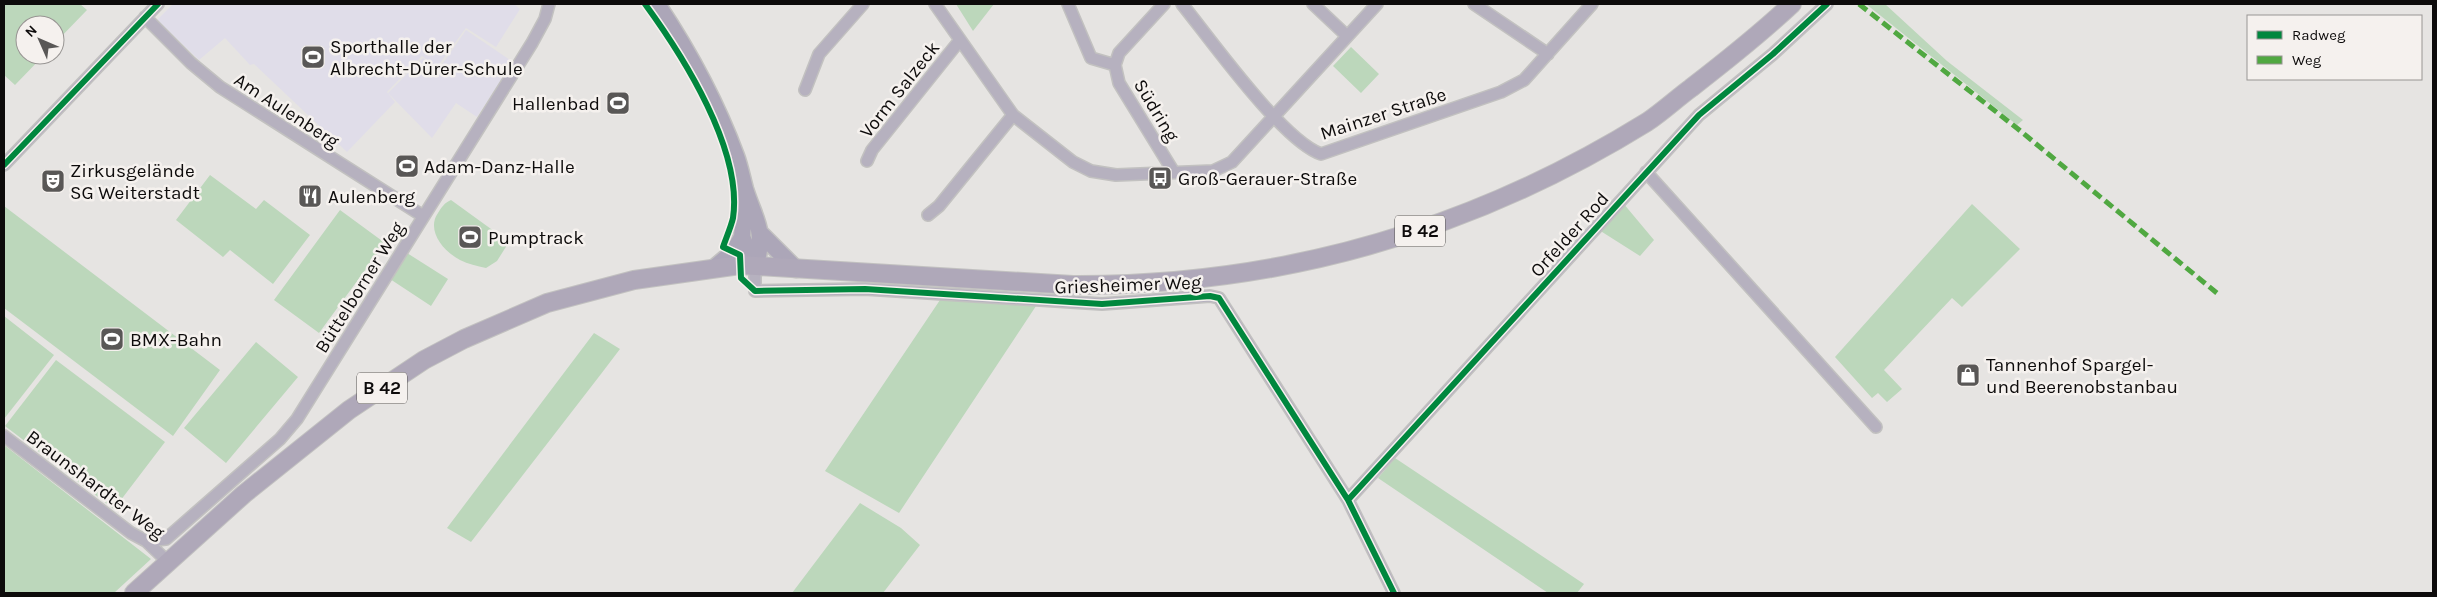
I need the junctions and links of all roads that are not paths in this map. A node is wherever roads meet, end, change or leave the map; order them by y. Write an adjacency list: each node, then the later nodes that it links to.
1 (158, 4): 15 (street)
2 (549, 4): 29 (street, Büttelborner Weg)
3 (657, 4): 27 (main road)
4 (863, 4): 20 (street)
5 (936, 4): 17 (street)
6 (1068, 4): 19 (street, Südring)
7 (1164, 4): 19 (street, Südring)
8 (1182, 4): 22 (street, Mainzer Straße)
9 (1313, 4): 16 (street)
10 (1377, 4): 16 (street)
11 (1474, 4): 18 (street)
12 (1592, 4): 18 (street, Mainzer Straße)
13 (1792, 4): 34 (main road, B 42)
14 (1827, 4): 26 (street, Orfelder Rod)
15 (145, 17): 24 (street); 29 (street, Am Aulenberg)
16 (1348, 36): 22 (street)
17 (960, 40): 21 (street); 23 (street, Vorm Salzeck)
18 (1548, 54): 22 (street, Mainzer Straße)
19 (1115, 65): 25 (street, Südring)
20 (805, 90)
21 (1013, 115): 25 (street); 28 (street)
22 (1274, 117): 25 (street)
23 (867, 161)
24 (4, 165)
25 (1173, 171)
26 (1646, 172): 35 (street); 37 (street, Orfelder Rod)
27 (745, 190): 30 (main road); 31 (main road)
28 (928, 215)
29 (424, 216): 38 (street, Büttelborner Weg)
30 (761, 234): 32 (main road); 34 (main road)
31 (742, 238): 32 (main road); 33 (main road)
32 (755, 266): 33 (main road, B 42); 34 (main road, B 42); 37 (street, Griesheimer Weg)
33 (714, 268): 39 (main road, B 42)
34 (796, 269)
35 (1876, 427)
36 (4, 436): 38 (street, Braunshardter Weg)
37 (1348, 500): 41 (street, Griesheimer Weg)
38 (146, 542): 39 (street, Braunshardter Weg)
39 (167, 561): 40 (main road, B 42)
40 (134, 593)
41 (1394, 593)

